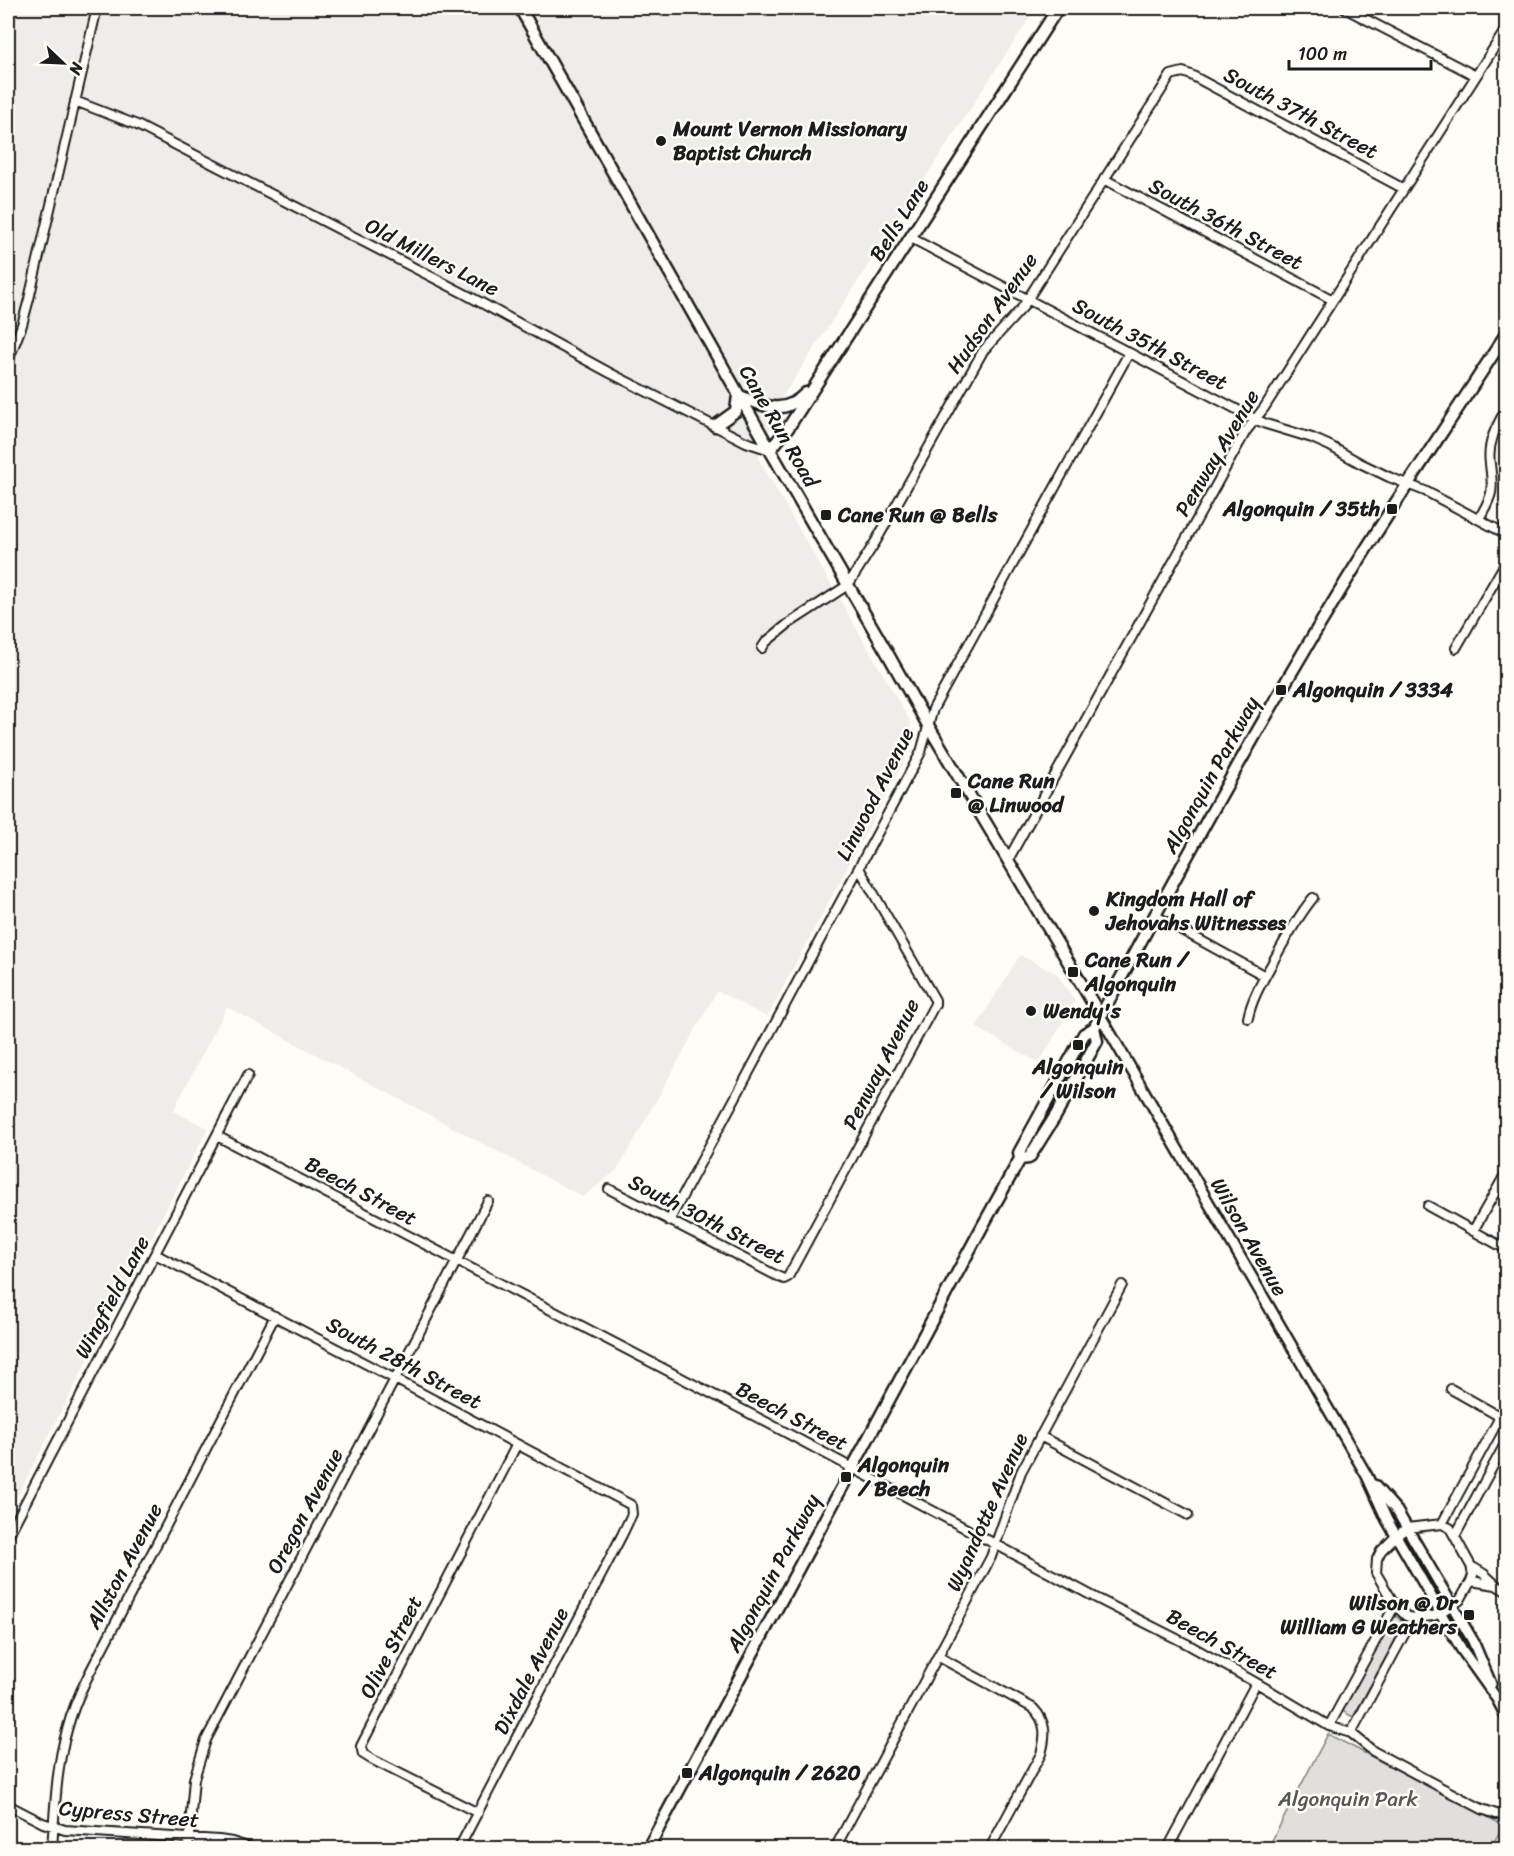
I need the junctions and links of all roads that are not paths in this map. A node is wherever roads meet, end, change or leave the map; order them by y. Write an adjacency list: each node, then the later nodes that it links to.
1 (97, 8): 8 (street)
2 (520, 8): 18 (main road, Cane Run Road)
3 (1058, 8): 11 (main road, Bells Lane)
4 (1344, 8): 7 (street)
5 (1506, 29): 7 (street, Penway Avenue)
6 (1179, 72): 9 (street, Hudson Avenue); 10 (street, South 37th Street)
7 (1476, 76): 10 (street, Penway Avenue)
8 (75, 101): 16 (street); 21 (street, Old Millers Lane)
9 (1104, 179): 12 (street, Hudson Avenue); 13 (street, South 36th Street)
10 (1404, 189): 13 (street, Penway Avenue)
11 (911, 238): 12 (street, South 35th Street); 17 (main road, Bells Lane)
12 (1027, 299): 15 (street, South 35th Street); 27 (street, Hudson Avenue)
13 (1333, 300): 20 (street, Penway Avenue)
14 (1506, 334): 23 (main road, Algonquin Parkway)
15 (1129, 353): 20 (street, South 35th Street); 30 (street, Linwood Avenue)
16 (8, 361)
17 (824, 372): 18 (main road); 22 (main road, Bells Lane)
18 (738, 394): 21 (main road); 22 (main road, Cane Run Road)
19 (1506, 410): 24 (street)
20 (1255, 419): 23 (street, South 35th Street); 31 (street, Penway Avenue)
21 (715, 426): 22 (street, Old Millers Lane)
22 (770, 450): 27 (main road, Cane Run Road)
23 (1408, 485): 24 (street, South 35th Street); 34 (main road, Algonquin Parkway)
24 (1479, 519): 25 (street, South 35th Street)
25 (1506, 534)
26 (1506, 562): 29 (street)
27 (848, 585): 28 (street); 30 (main road, Cane Run Road)
28 (762, 648)
29 (1456, 648)
30 (928, 727): 31 (main road, Cane Run Road); 32 (street, Linwood Avenue)
31 (1008, 860): 36 (main road, Cane Run Road)
32 (858, 868): 44 (street, Linwood Avenue); 49 (street, Penway Avenue)
33 (1313, 898): 35 (street)
34 (1156, 916): 35 (street); 36 (main road, Algonquin Parkway)
35 (1265, 976): 37 (street)
36 (1101, 1017): 59 (main road, Algonquin Parkway); 60 (street, Wilson Avenue)
37 (1248, 1018)
38 (248, 1075): 39 (street, Wingfield Lane)
39 (217, 1136): 47 (street, Wingfield Lane); 48 (street, Beech Street)
40 (1506, 1173): 45 (street)
41 (609, 1189): 44 (street, South 30th Street)
42 (488, 1201): 48 (street, Oregon Avenue)
43 (1428, 1206): 45 (street)
44 (669, 1221): 49 (street, South 30th Street)
45 (1473, 1231): 46 (street)
46 (1506, 1249)
47 (155, 1254): 51 (street, South 28th Street); 65 (street, Wingfield Lane)
48 (456, 1261): 52 (street, Oregon Avenue); 59 (street, Beech Street)
49 (788, 1277)
50 (1122, 1285): 56 (street, Wyandotte Avenue)
51 (275, 1316): 52 (street, South 28th Street); 87 (street, Allston Avenue)
52 (395, 1379): 58 (street, South 28th Street); 88 (street, Oregon Avenue)
53 (1451, 1389): 55 (street)
54 (1506, 1406): 55 (street)
55 (1503, 1419): 63 (street)
56 (1040, 1436): 62 (street); 68 (street, Wyandotte Avenue)
57 (1506, 1442): 67 (street)
58 (517, 1444): 61 (street, South 28th Street); 85 (street, Olive Street)
59 (851, 1468): 68 (street, Beech Street); 93 (main road, Algonquin Parkway)
60 (1367, 1476): 64 (street, Wilson Avenue); 66 (street, Wilson Avenue)
61 (632, 1508): 85 (street, Dixdale Avenue)
62 (1188, 1515)
63 (1442, 1524): 64 (street); 67 (street)
64 (1407, 1528): 66 (street); 74 (street, Wilson Avenue)
65 (8, 1536)
66 (1396, 1536): 73 (street); 75 (street, Wilson Avenue)
67 (1455, 1536): 69 (street)
68 (996, 1544): 77 (street, Wyandotte Avenue); 78 (street, Beech Street)
69 (1471, 1566): 70 (street); 71 (street)
70 (1471, 1581): 71 (street); 74 (street)
71 (1496, 1585): 72 (street)
72 (1506, 1590)
73 (1395, 1605): 76 (street); 82 (street)
74 (1452, 1606): 75 (street); 79 (street, Wilson Avenue)
75 (1440, 1613): 76 (street); 79 (street, Wilson Avenue)
76 (1413, 1618): 83 (street)
77 (939, 1657): 94 (street, Wyandotte Avenue); 95 (street)
78 (1256, 1683): 82 (street, Beech Street); 96 (street)
79 (1497, 1699): 80 (street); 81 (street, Wilson Avenue)
80 (1506, 1704)
81 (1506, 1716)
82 (1329, 1726): 83 (street, Beech Street)
83 (1351, 1733): 86 (street, Beech Street)
84 (8, 1805): 87 (street, Cypress Street)
85 (477, 1813): 92 (street, Dixdale Avenue)
86 (1506, 1815)
87 (54, 1826): 88 (street, Cypress Street); 89 (street, Allston Avenue)
88 (188, 1838): 90 (street, Oregon Avenue); 91 (street, Cypress Street)
89 (52, 1848)
90 (188, 1848)
91 (251, 1848)
92 (459, 1848)
93 (648, 1848)
94 (835, 1848)
95 (990, 1848)
96 (1168, 1848)

